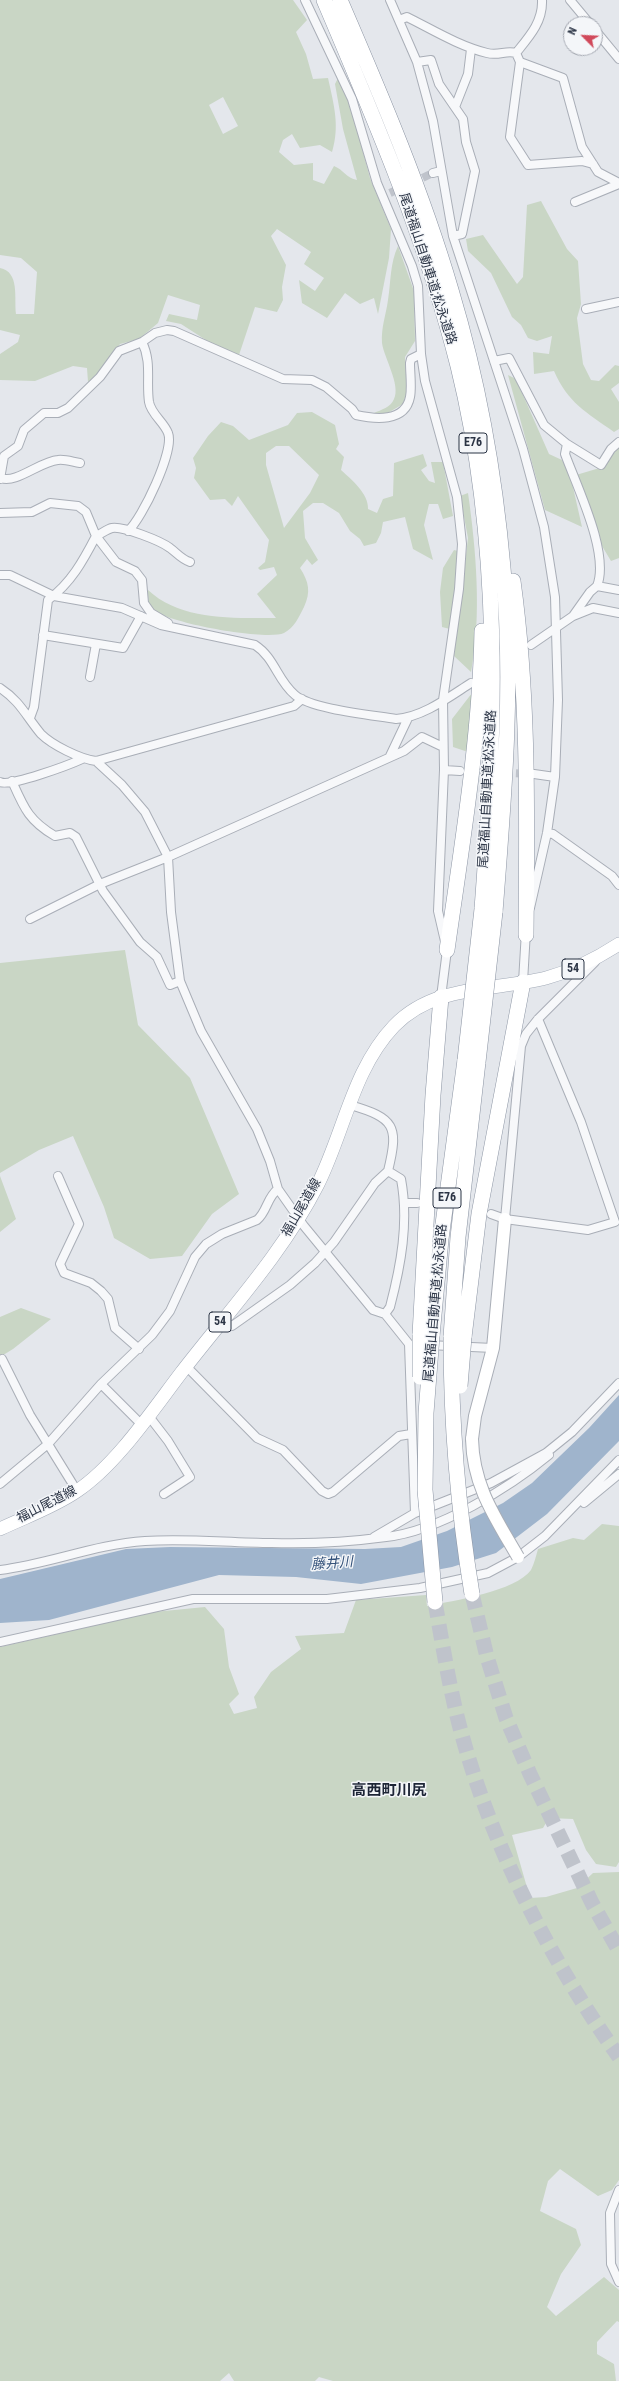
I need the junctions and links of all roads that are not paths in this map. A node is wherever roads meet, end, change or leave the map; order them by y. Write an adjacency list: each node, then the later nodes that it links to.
1 (305, 0): 23 (street)
2 (324, 0): 25 (highway, 尾道福山自動車道;松永道路 / E76)
3 (341, 0): 29 (highway, 尾道福山自動車道;松永道路 / E76)
4 (390, 0): 8 (street)
5 (542, 0): 11 (street)
6 (570, 0): 7 (street)
7 (583, 16)
8 (399, 20): 10 (street); 13 (street)
9 (603, 39): 12 (street)
10 (471, 49): 11 (street); 15 (street)
11 (516, 54): 14 (street)
12 (619, 58)
13 (417, 62): 15 (street); 19 (street)
14 (520, 62): 16 (street); 16 (street)
15 (456, 107): 19 (street)
16 (593, 164): 17 (street)
17 (619, 184): 18 (street)
18 (575, 202)
19 (453, 236): 24 (street)
20 (619, 302): 21 (street)
21 (586, 309)
22 (142, 342): 23 (street); 30 (street); 32 (street)
23 (421, 354): 53 (street)
24 (494, 361): 27 (street); 45 (street)
25 (470, 426): 70 (highway, 尾道福山自動車道;松永道路 / E76); 74 (highway)
26 (619, 442): 27 (street)
27 (567, 444): 36 (street)
28 (80, 463): 30 (street)
29 (490, 464): 70 (highway, 尾道福山自動車道;松永道路 / E76); 72 (highway)
30 (1, 479)
31 (0, 513): 33 (street)
32 (128, 531): 33 (street); 34 (street)
33 (96, 536): 39 (street); 44 (street)
34 (190, 562)
35 (0, 575): 39 (street)
36 (597, 586): 37 (street); 38 (street)
37 (619, 590)
38 (590, 592): 40 (street); 43 (street)
39 (54, 596): 42 (street); 46 (street)
40 (593, 608): 41 (street); 43 (street)
41 (619, 613)
42 (142, 616): 44 (street); 47 (street)
43 (573, 616): 45 (street)
44 (170, 627): 52 (street)
45 (555, 630): 48 (street); 63 (street)
46 (43, 635): 47 (street); 54 (street)
47 (96, 644): 49 (street)
48 (531, 645)
49 (90, 677)
50 (471, 683): 53 (street)
51 (0, 688): 54 (street)
52 (302, 699): 55 (street); 59 (street)
53 (443, 700): 55 (street); 56 (street)
54 (30, 718): 58 (street)
55 (408, 718): 57 (street)
56 (443, 747): 57 (street); 60 (street)
57 (390, 756): 67 (street)
58 (82, 760): 59 (street); 64 (street)
59 (96, 761): 67 (street)
60 (444, 770): 61 (street); 74 (street)
61 (460, 771)
62 (534, 774): 63 (street)
63 (555, 777): 66 (street)
64 (12, 781): 65 (street); 68 (street)
65 (0, 782)
66 (547, 833): 69 (street); 72 (street)
67 (168, 857): 68 (street); 76 (street)
68 (100, 884): 71 (street); 76 (street)
69 (619, 885)
70 (488, 911): 80 (highway, 尾道福山自動車道;松永道路 / E76, bridge)
71 (30, 919)
72 (526, 935): 77 (street)
73 (619, 944): 75 (main road, 福山尾道線 / 54)
74 (447, 950): 78 (street)
75 (600, 957): 77 (main road, 福山尾道線 / 54); 79 (street)
76 (180, 981): 84 (street)
77 (523, 982): 78 (main road, 福山尾道線 / 54); 93 (highway)
78 (441, 997): 81 (main road, 福山尾道線 / 54); 94 (highway)
79 (538, 1020): 89 (street); 89 (street)
80 (471, 1061): 93 (highway, 尾道福山自動車道;松永道路 / E76); 94 (highway, 尾道福山自動車道;松永道路 / E76)
81 (350, 1104): 82 (street); 88 (main road, 福山尾道線 / 54)
82 (388, 1171): 85 (street); 90 (street)
83 (58, 1176): 96 (street)
84 (278, 1189): 88 (street); 96 (street)
85 (405, 1203): 86 (street); 91 (street)
86 (417, 1203)
87 (491, 1214): 89 (street)
88 (299, 1219): 90 (street); 92 (main road, 福山尾道線 / 54)
89 (505, 1219): 95 (street)
90 (325, 1253): 91 (street); 92 (street)
91 (385, 1314): 94 (street)
92 (222, 1320): 98 (main road, 福山尾道線 / 54)
93 (458, 1337): 116 (highway, 尾道福山自動車道;松永道路 / E76, bridge)
94 (420, 1339): 95 (street); 102 (street); 117 (highway, 尾道福山自動車道;松永道路 / E76, bridge)
95 (492, 1348): 114 (street, bridge)
96 (139, 1349): 100 (street)
97 (2, 1359): 103 (street)
98 (186, 1366): 101 (main road, 福山尾道線 / 54); 102 (street)
99 (619, 1382): 104 (street)
100 (101, 1384): 101 (street); 103 (street)
101 (144, 1420): 108 (main road, 福山尾道線 / 54); 109 (street)
102 (411, 1434): 110 (street)
103 (48, 1444): 107 (street); 108 (street)
104 (546, 1453): 110 (street); 113 (street)
105 (619, 1460): 112 (street)
106 (619, 1474): 112 (street)
107 (0, 1484)
108 (77, 1491): 111 (main road, 福山尾道線 / 54)
109 (164, 1494)
110 (415, 1513): 113 (street)
111 (0, 1529)
112 (545, 1536): 114 (street)
113 (373, 1538): 115 (street)
114 (518, 1557): 118 (street)
115 (0, 1570)
116 (472, 1594)
117 (435, 1602)
118 (0, 1642)
119 (619, 2190): 120 (street)
120 (619, 2282)

